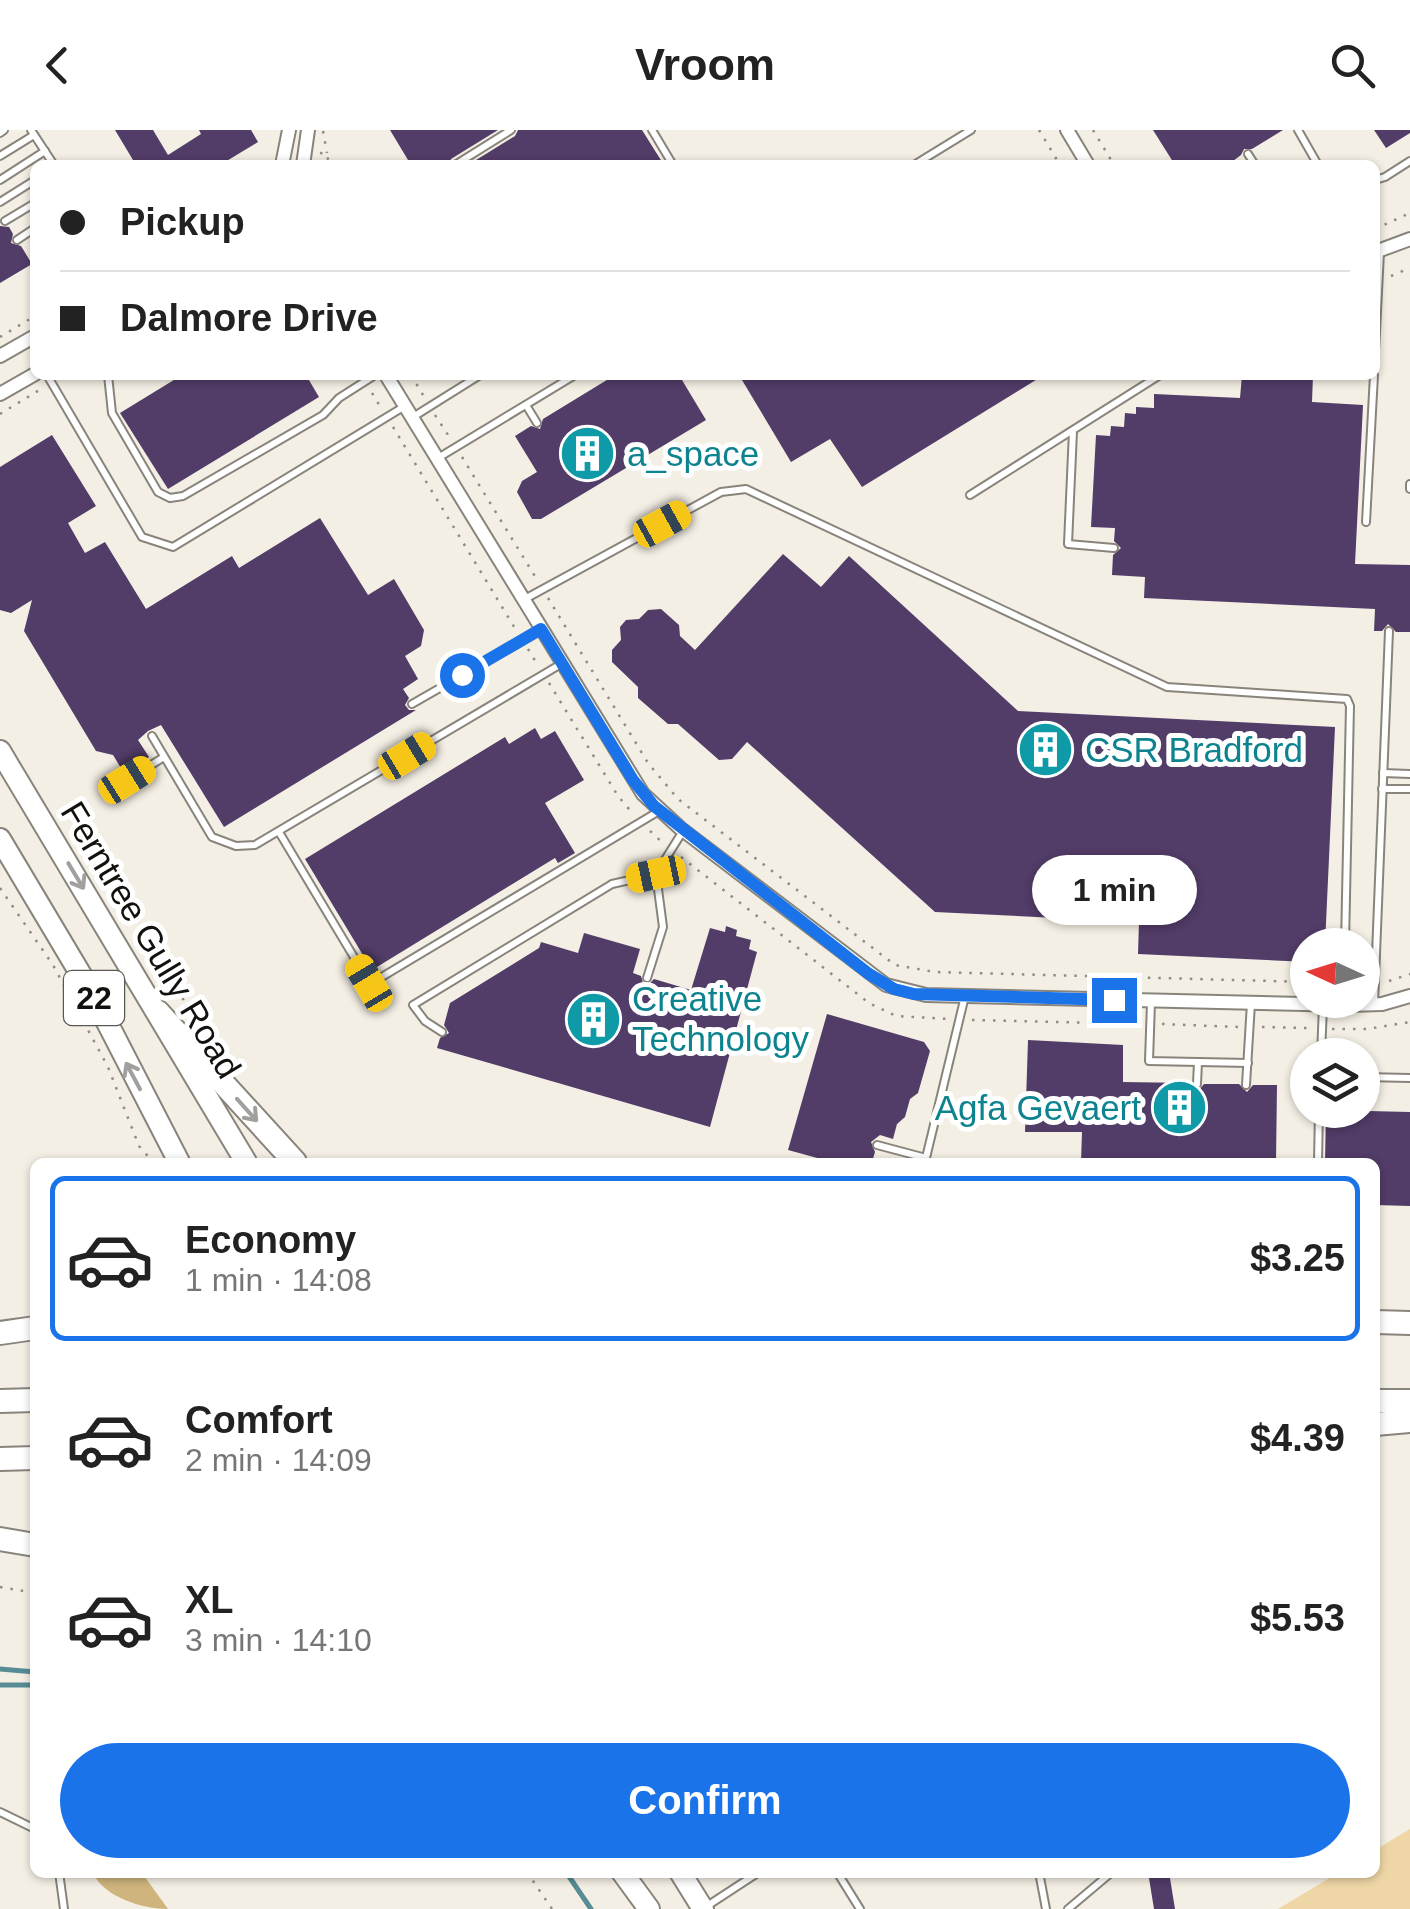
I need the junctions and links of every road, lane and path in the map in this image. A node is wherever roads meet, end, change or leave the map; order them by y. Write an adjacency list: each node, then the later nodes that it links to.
1 (290, 130): 19 (street)
2 (308, 130): 20 (street)
3 (323, 130): 14 (path)
4 (512, 130): 22 (lane)
5 (652, 130): 23 (lane)
6 (970, 130): 24 (lane)
7 (1039, 130): 25 (path)
8 (1067, 130): 26 (street)
9 (1093, 130): 27 (path)
10 (1298, 130): 29 (lane)
11 (33, 132): 13 (lane); 16 (lane)
12 (310, 151): 14 (path)
13 (45, 152): 17 (lane); 18 (lane)
14 (327, 154): 21 (path)
15 (1248, 154): 28 (lane)
16 (0, 156)
17 (32, 160)
18 (51, 160)
19 (283, 160)
20 (304, 160)
21 (328, 160)
22 (463, 160)
23 (670, 160)
24 (922, 160)
25 (1057, 160)
26 (1085, 160)
27 (1111, 160)
28 (1252, 160)
29 (1315, 160)
30 (30, 161): 33 (lane)
31 (1410, 162): 32 (lane)
32 (1380, 178)
33 (0, 180)
34 (30, 183): 35 (lane)
35 (0, 202)
36 (30, 206): 38 (lane)
37 (1410, 213): 39 (path)
38 (6, 221)
39 (1380, 227)
40 (30, 231): 42 (lane)
41 (1410, 239): 43 (street)
42 (17, 240)
43 (1380, 251)
44 (1410, 268): 45 (path)
45 (1380, 278)
46 (30, 319): 47 (path)
47 (0, 337)
48 (30, 344): 49 (street)
49 (0, 356)
50 (30, 377): 62 (street)
51 (48, 380): 66 (path)
52 (50, 380): 67 (lane)
53 (109, 380): 61 (lane)
54 (371, 380): 61 (lane)
55 (388, 380): 65 (street)
56 (414, 380): 64 (path)
57 (472, 380): 64 (lane)
58 (567, 380): 63 (lane)
59 (1152, 380): 69 (lane)
60 (1374, 380): 73 (lane)
61 (364, 382): 67 (path)
62 (0, 394)
63 (526, 405): 68 (lane); 70 (lane)
64 (430, 406): 65 (lane); 70 (path)
65 (408, 412): 67 (lane); 71 (street)
66 (0, 414)
67 (386, 417): 79 (path)
68 (537, 422)
69 (1073, 430): 72 (lane); 74 (lane)
70 (456, 448): 71 (lane); 75 (path)
71 (437, 459): 76 (street)
72 (970, 495)
73 (1366, 522)
74 (1114, 548)
75 (543, 590): 76 (lane); 100 (lane); 103 (path)
76 (524, 600): 77 (street)
77 (541, 629): 79 (lane); 80 (street)
78 (1389, 632): 86 (lane)
79 (523, 641): 81 (path); 82 (lane)
80 (562, 663): 81 (lane); 91 (street)
81 (544, 674): 92 (path); 95 (lane)
82 (412, 704)
83 (152, 736): 85 (lane)
84 (0, 751): 110 (main road, Ferntree Gully Road / 22, one-way to 110)
85 (164, 757): 88 (lane); 95 (lane)
86 (1383, 773): 87 (lane); 89 (lane)
87 (1410, 774)
88 (127, 780)
89 (1382, 789): 90 (lane); 101 (lane)
90 (1410, 790)
91 (660, 811): 92 (lane); 93 (street)
92 (640, 822): 95 (lane); 97 (path)
93 (684, 830): 97 (lane); 104 (street)
94 (74, 832): 118 (path)
95 (279, 832)
96 (0, 838): 129 (main road, 22, one-way to 96)
97 (671, 850): 98 (lane); 112 (path)
98 (656, 874): 102 (lane); 117 (lane)
99 (0, 888): 128 (path)
100 (1346, 928)
101 (1377, 928)
102 (647, 978)
103 (1290, 982)
104 (966, 996): 106 (street); 112 (lane)
105 (1410, 996): 109 (street)
106 (1151, 1000): 107 (street); 114 (lane)
107 (1251, 1003): 108 (street); 115 (lane)
108 (1290, 1004)
109 (1380, 1004)
110 (158, 1012): 130 (main road, Ferntree Gully Road / 22); 131 (highway, one-way to 131)
111 (1322, 1018): 116 (lane)
112 (960, 1020): 114 (path); 133 (lane)
113 (1410, 1022): 116 (path)
114 (1150, 1024): 115 (path); 120 (lane)
115 (1250, 1027): 116 (path); 121 (lane)
116 (1322, 1029): 119 (lane)
117 (442, 1032)
118 (205, 1035)
119 (1322, 1038)
120 (1198, 1062): 121 (lane); 124 (lane)
121 (1248, 1063): 125 (lane)
122 (1380, 1077): 123 (lane)
123 (1410, 1078)
124 (1197, 1084)
125 (1246, 1084)
126 (1319, 1128): 134 (lane)
127 (877, 1145): 132 (lane)
128 (150, 1158)
129 (177, 1158)
130 (244, 1158)
131 (291, 1158)
132 (919, 1158)
133 (926, 1158)
134 (1318, 1158)
135 (1380, 1322): 136 (highway)
136 (1410, 1323)
137 (30, 1329): 138 (highway)
138 (0, 1333)
139 (1410, 1336): 140 (highway)
140 (1380, 1337)
141 (30, 1400): 142 (highway)
142 (0, 1401)
143 (1380, 1401): 144 (highway)
144 (1410, 1402)
145 (1410, 1421): 146 (highway)
146 (1380, 1424)
147 (30, 1458): 148 (highway)
148 (0, 1459)
149 (0, 1538): 150 (highway)
150 (30, 1544)
151 (0, 1587): 152 (path)
152 (30, 1591)
153 (0, 1812): 154 (lane)
154 (30, 1827)
155 (60, 1878): 163 (lane)
156 (531, 1878): 164 (path)
157 (626, 1878): 165 (main road)
158 (684, 1878): 166 (main road)
159 (750, 1878): 166 (lane)
160 (841, 1878): 167 (lane)
161 (1039, 1878): 168 (lane)
162 (1105, 1878): 169 (lane)
163 (64, 1909)
164 (552, 1909)
165 (649, 1909)
166 (703, 1909)
167 (860, 1909)
168 (1046, 1909)
169 (1068, 1909)

